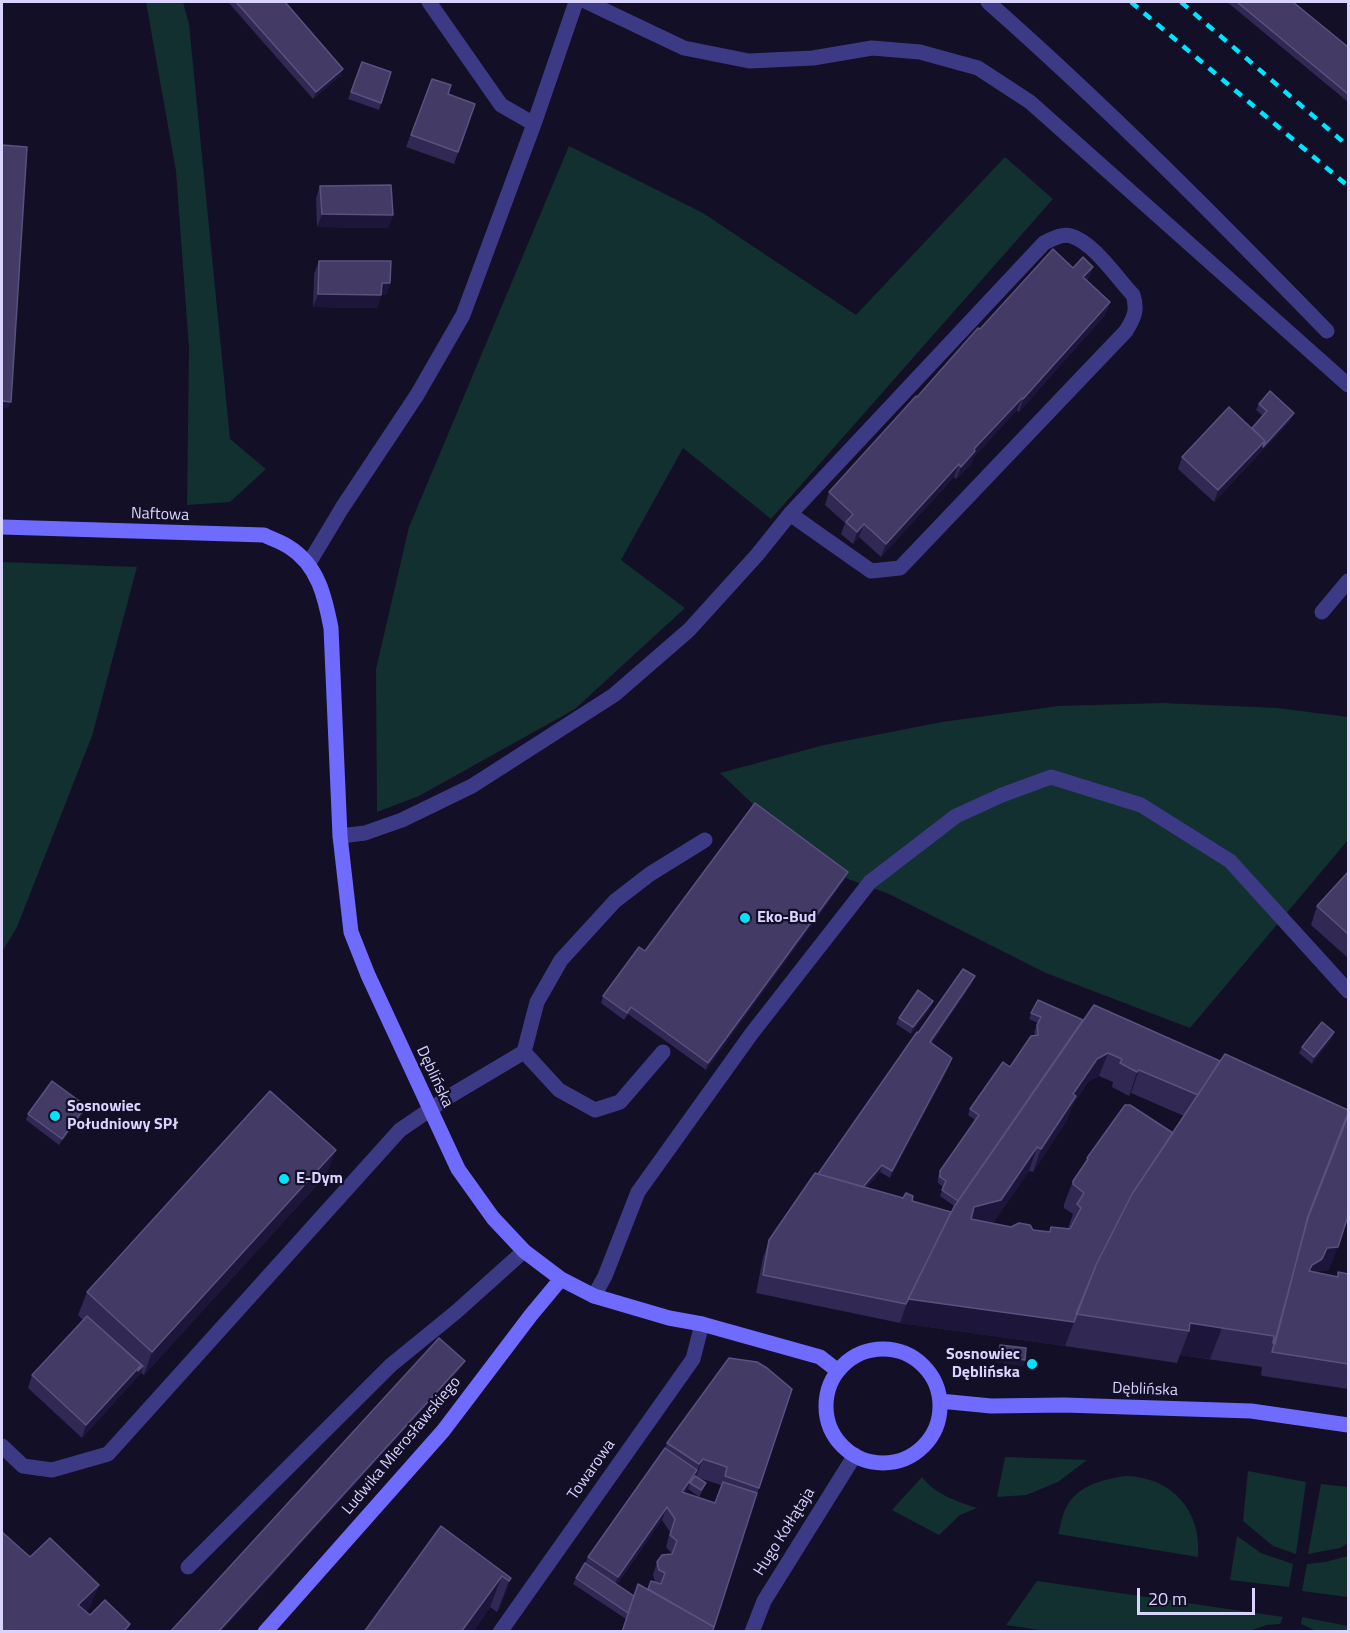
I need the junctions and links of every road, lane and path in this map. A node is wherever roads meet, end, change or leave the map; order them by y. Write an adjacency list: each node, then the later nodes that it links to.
1 (429, 2): 5 (street)
2 (576, 2): 5 (street)
3 (587, 2): 7 (street)
4 (988, 2): 6 (street)
5 (534, 124): 10 (street)
6 (1327, 331)
7 (1348, 385)
8 (790, 514): 8 (street); 13 (street)
9 (2, 527): 10 (street, Naftowa)
10 (309, 563): 13 (street, Dęblińska)
11 (1348, 581): 12 (street)
12 (1322, 612)
13 (340, 836): 18 (street, Dęblińska)
14 (705, 840): 16 (street)
15 (1348, 991): 21 (street)
16 (524, 1052): 17 (street); 18 (street)
17 (663, 1052)
18 (429, 1110): 19 (street, Dęblińska); 26 (street)
19 (524, 1251): 20 (street, Dęblińska); 28 (street)
20 (561, 1279): 21 (street, Dęblińska); 29 (street, Ludwika Mierosławskiego)
21 (594, 1296): 22 (street, Dęblińska)
22 (702, 1324): 23 (street, Dęblińska); 30 (street, Towarowa)
23 (838, 1371): 24 (street); 27 (street)
24 (940, 1401): 25 (street, Dęblińska); 27 (street)
25 (1348, 1425)
26 (2, 1446)
27 (855, 1455): 31 (street, Hugo Kołłątaja)
28 (188, 1567)
29 (264, 1632)
30 (500, 1632)
31 (752, 1632)

